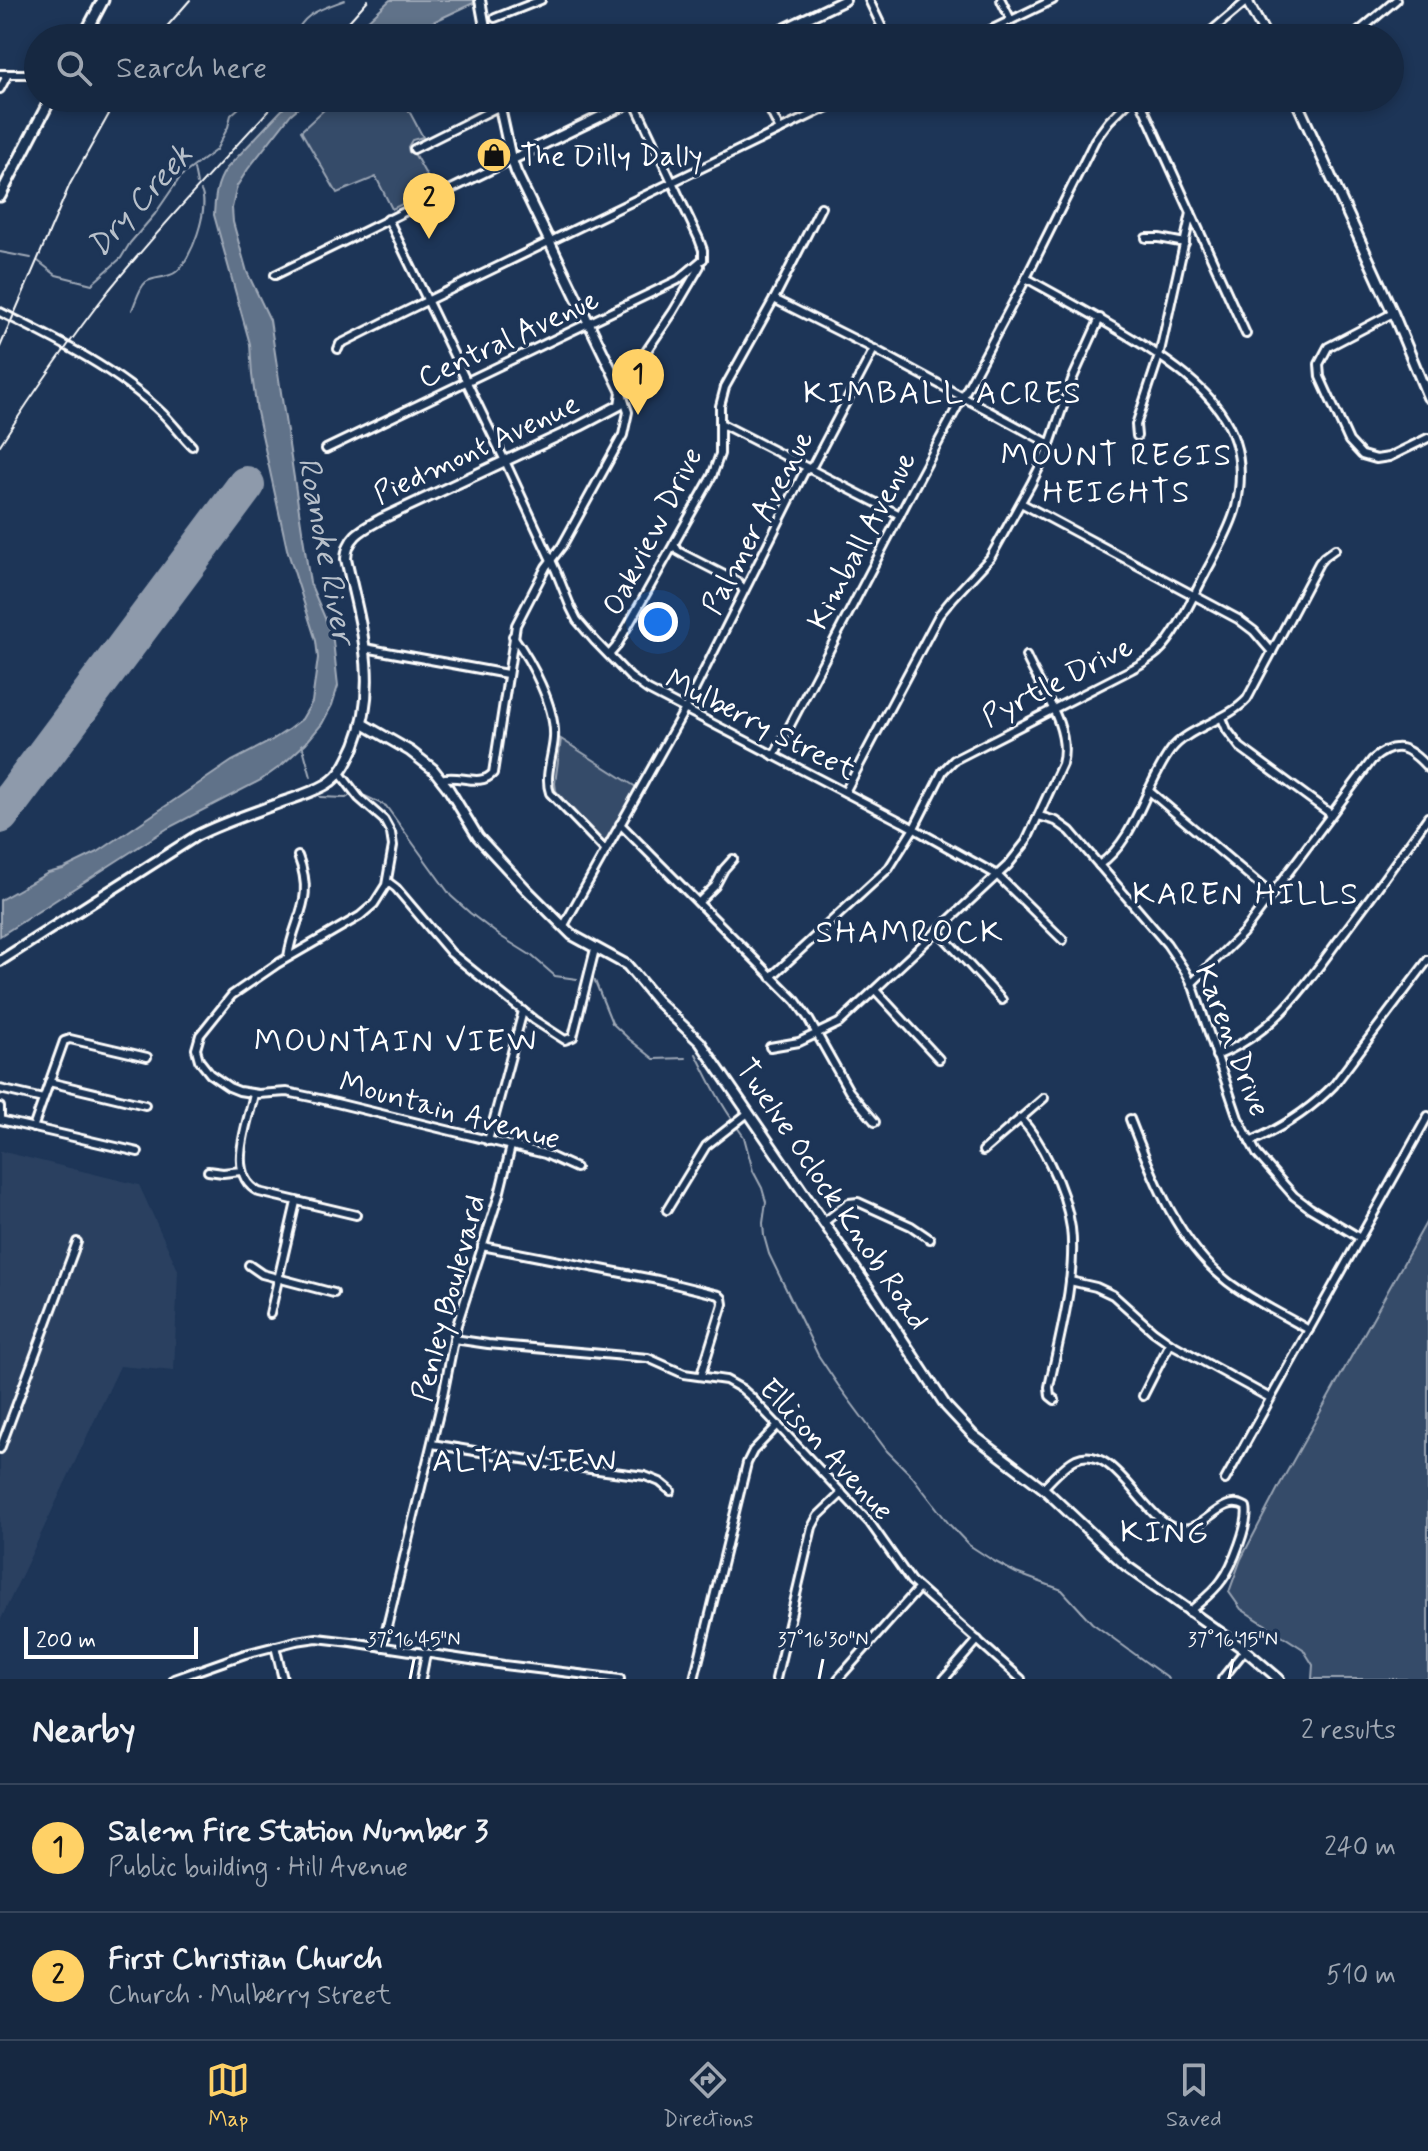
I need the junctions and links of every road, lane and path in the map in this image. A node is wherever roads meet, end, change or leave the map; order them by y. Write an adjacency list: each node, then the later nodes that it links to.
1 (103, 0): 12 (main road)
2 (480, 0): 13 (street)
3 (541, 0): 10 (street)
4 (845, 0): 14 (street)
5 (869, 0): 15 (street)
6 (1001, 0): 11 (street)
7 (1053, 0): 11 (street)
8 (1396, 0): 19 (street)
9 (1248, 1): 17 (street); 18 (street)
10 (495, 18)
11 (1011, 20): 16 (street)
12 (90, 24)
13 (484, 24)
14 (794, 24)
15 (880, 24)
16 (1003, 24)
17 (1220, 24)
18 (1260, 24)
19 (1368, 24)
20 (4, 74): 21 (street)
21 (0, 89)
22 (43, 112): 36 (main road)
23 (481, 112): 33 (street)
24 (501, 112): 34 (street)
25 (609, 112): 34 (street)
26 (642, 112): 35 (street)
27 (771, 112): 32 (street)
28 (817, 112): 32 (street)
29 (1118, 112): 45 (street, Kimball Avenue)
30 (1145, 112): 38 (street)
31 (1301, 112): 49 (street)
32 (780, 130): 35 (street)
33 (414, 149)
34 (511, 160): 39 (street); 41 (street)
35 (672, 183): 41 (street); 43 (street)
36 (1, 190)
37 (821, 207): 46 (street, Oakview Drive)
38 (1191, 213): 42 (street); 52 (street)
39 (388, 219): 44 (street); 47 (street, Mulberry Street)
40 (1146, 238): 42 (street)
41 (548, 243): 47 (street); 51 (street)
42 (1185, 243): 55 (street)
43 (703, 259): 51 (street, Central Avenue); 57 (street)
44 (275, 275)
45 (1026, 278): 50 (street, Pyrtle Drive); 58 (street, Kimball Avenue)
46 (774, 299): 54 (street); 61 (street, Oakview Drive)
47 (427, 301): 53 (street); 56 (street, Mulberry Street)
48 (0, 312): 65 (street)
49 (1393, 313): 60 (street); 63 (street)
50 (1100, 318): 55 (street, Pyrtle Drive); 64 (street)
51 (588, 324): 56 (street, Central Avenue); 57 (street)
52 (1246, 334)
53 (338, 349)
54 (874, 349): 58 (street); 68 (street, Palmer Avenue)
55 (1159, 356): 62 (street); 75 (street, Pyrtle Drive)
56 (466, 382): 66 (street, Central Avenue); 67 (street, Mulberry Street)
57 (619, 385): 59 (street)
58 (964, 396): 64 (street); 70 (street, Kimball Avenue)
59 (623, 397): 67 (street, Piedmont Avenue); 73 (street)
60 (1428, 397)
61 (720, 423): 68 (street); 71 (street, Oakview Drive)
62 (1137, 436)
63 (1428, 438)
64 (1050, 444): 69 (street)
65 (192, 446)
66 (326, 449)
67 (505, 461): 73 (street, Mulberry Street); 77 (street, Piedmont Avenue)
68 (809, 469): 70 (street); 74 (street, Palmer Avenue)
69 (1021, 503): 75 (street); 91 (street)
70 (900, 515): 86 (street, Kimball Avenue)
71 (674, 544): 74 (street); 79 (street, Oakview Drive)
72 (1335, 549): 78 (street)
73 (551, 560): 76 (street); 79 (street, Mulberry Street)
74 (743, 590): 82 (street, Palmer Avenue)
75 (1193, 595): 78 (street); 83 (street, Pyrtle Drive)
76 (513, 636): 81 (street); 97 (street)
77 (365, 648): 81 (street); 85 (street)
78 (1272, 652): 84 (street)
79 (609, 655): 82 (street, Mulberry Street)
80 (1026, 656): 83 (street)
81 (507, 674): 89 (street)
82 (685, 709): 86 (street, Mulberry Street); 95 (street, Palmer Avenue)
83 (1052, 709): 93 (street); 96 (street, Pyrtle Drive)
84 (1222, 718): 90 (street); 92 (street)
85 (363, 724): 88 (street); 89 (street, Twelve Oclock Knob Road)
86 (774, 756): 91 (street, Mulberry Street)
87 (1428, 768): 92 (street)
88 (340, 773): 102 (street); 111 (street)
89 (441, 779): 105 (street, Twelve Oclock Knob Road)
90 (1148, 790): 100 (street); 103 (street)
91 (845, 792): 96 (street, Mulberry Street)
92 (1331, 814): 103 (street)
93 (1039, 816): 100 (street, Karen Drive); 101 (street)
94 (1428, 817): 119 (street)
95 (620, 824): 97 (street, Palmer Avenue); 104 (street)
96 (914, 828): 101 (street, Mulberry Street); 112 (street, Pyrtle Drive)
97 (605, 850): 105 (street, Palmer Avenue)
98 (298, 856): 109 (street)
99 (733, 859): 104 (street)
100 (1099, 865): 113 (street, Karen Drive)
101 (997, 875): 106 (street); 107 (street, Mulberry Street)
102 (388, 882): 109 (street, Mountain Avenue); 116 (street)
103 (1272, 895): 113 (street)
104 (699, 902): 112 (street)
105 (563, 927): 108 (street, Twelve Oclock Knob Road)
106 (938, 931): 114 (street); 115 (street)
107 (1063, 940)
108 (595, 949): 116 (street); 129 (street, Twelve Oclock Knob Road)
109 (288, 957): 124 (street, Mountain Avenue)
110 (1428, 960): 137 (street)
111 (0, 961)
112 (771, 977): 117 (street)
113 (1191, 984): 119 (street, Karen Drive)
114 (875, 990): 117 (street); 121 (street)
115 (1002, 1000)
116 (523, 1011): 136 (street)
117 (818, 1034): 118 (street); 134 (street)
118 (770, 1047)
119 (1216, 1056): 137 (street, Karen Drive)
120 (147, 1057): 122 (street)
121 (939, 1059)
122 (49, 1082): 126 (street); 127 (street)
123 (0, 1089): 126 (street)
124 (254, 1094): 136 (street, Mountain Avenue); 143 (street)
125 (1044, 1098): 131 (street)
126 (43, 1099): 135 (street)
127 (145, 1105)
128 (0, 1107): 133 (street)
129 (748, 1113): 145 (street); 147 (street, Twelve Oclock Knob Road)
130 (1428, 1116): 148 (street)
131 (1020, 1118): 139 (street); 154 (street)
132 (1130, 1119): 157 (street)
133 (0, 1120): 135 (street)
134 (875, 1122)
135 (33, 1128): 140 (street)
136 (488, 1141): 138 (street, Mountain Avenue)
137 (1250, 1142): 148 (street, Karen Drive)
138 (511, 1146): 141 (street, Mountain Avenue); 151 (street, Penley Boulevard)
139 (983, 1151)
140 (138, 1152)
141 (576, 1168)
142 (208, 1171): 143 (street)
143 (241, 1171): 144 (street)
144 (296, 1202): 146 (street); 153 (street)
145 (667, 1210)
146 (356, 1215)
147 (823, 1223): 149 (street); 168 (street, Twelve Oclock Knob Road)
148 (1360, 1238): 157 (street)
149 (930, 1239)
150 (77, 1242): 166 (street)
151 (482, 1246): 158 (street, Penley Boulevard); 160 (street)
152 (249, 1265): 153 (street)
153 (278, 1278): 155 (street); 156 (street)
154 (1070, 1281): 159 (street); 163 (street)
155 (334, 1293)
156 (270, 1314)
157 (1309, 1330): 162 (street)
158 (454, 1339): 160 (street, Ellison Avenue); 165 (street, Penley Boulevard)
159 (1170, 1343): 161 (street); 162 (street)
160 (701, 1375): 164 (street, Ellison Avenue)
161 (1143, 1396)
162 (1270, 1398): 167 (street)
163 (1055, 1400)
164 (778, 1425): 170 (street, Ellison Avenue); 184 (street)
165 (432, 1444): 169 (street); 175 (street, Penley Boulevard)
166 (0, 1449)
167 (1225, 1480)
168 (1043, 1488): 172 (street, Twelve Oclock Knob Road); 172 (street)
169 (671, 1491)
170 (842, 1493): 171 (street, Ellison Avenue); 185 (street)
171 (918, 1589): 173 (street, Ellison Avenue); 186 (street)
172 (1189, 1612): 176 (street, Twelve Oclock Knob Road)
173 (978, 1640): 187 (street); 188 (street, Ellison Avenue)
174 (275, 1646): 175 (street); 179 (street); 180 (street)
175 (382, 1647): 177 (street)
176 (1245, 1650): 189 (street); 190 (street, Twelve Oclock Knob Road)
177 (426, 1654): 178 (street); 181 (street)
178 (528, 1668): 182 (street); 183 (street)
179 (174, 1679)
180 (283, 1679)
181 (421, 1679)
182 (526, 1679)
183 (620, 1679)
184 (694, 1679)
185 (776, 1679)
186 (838, 1679)
187 (944, 1679)
188 (1021, 1679)
189 (1222, 1679)
190 (1279, 1679)

